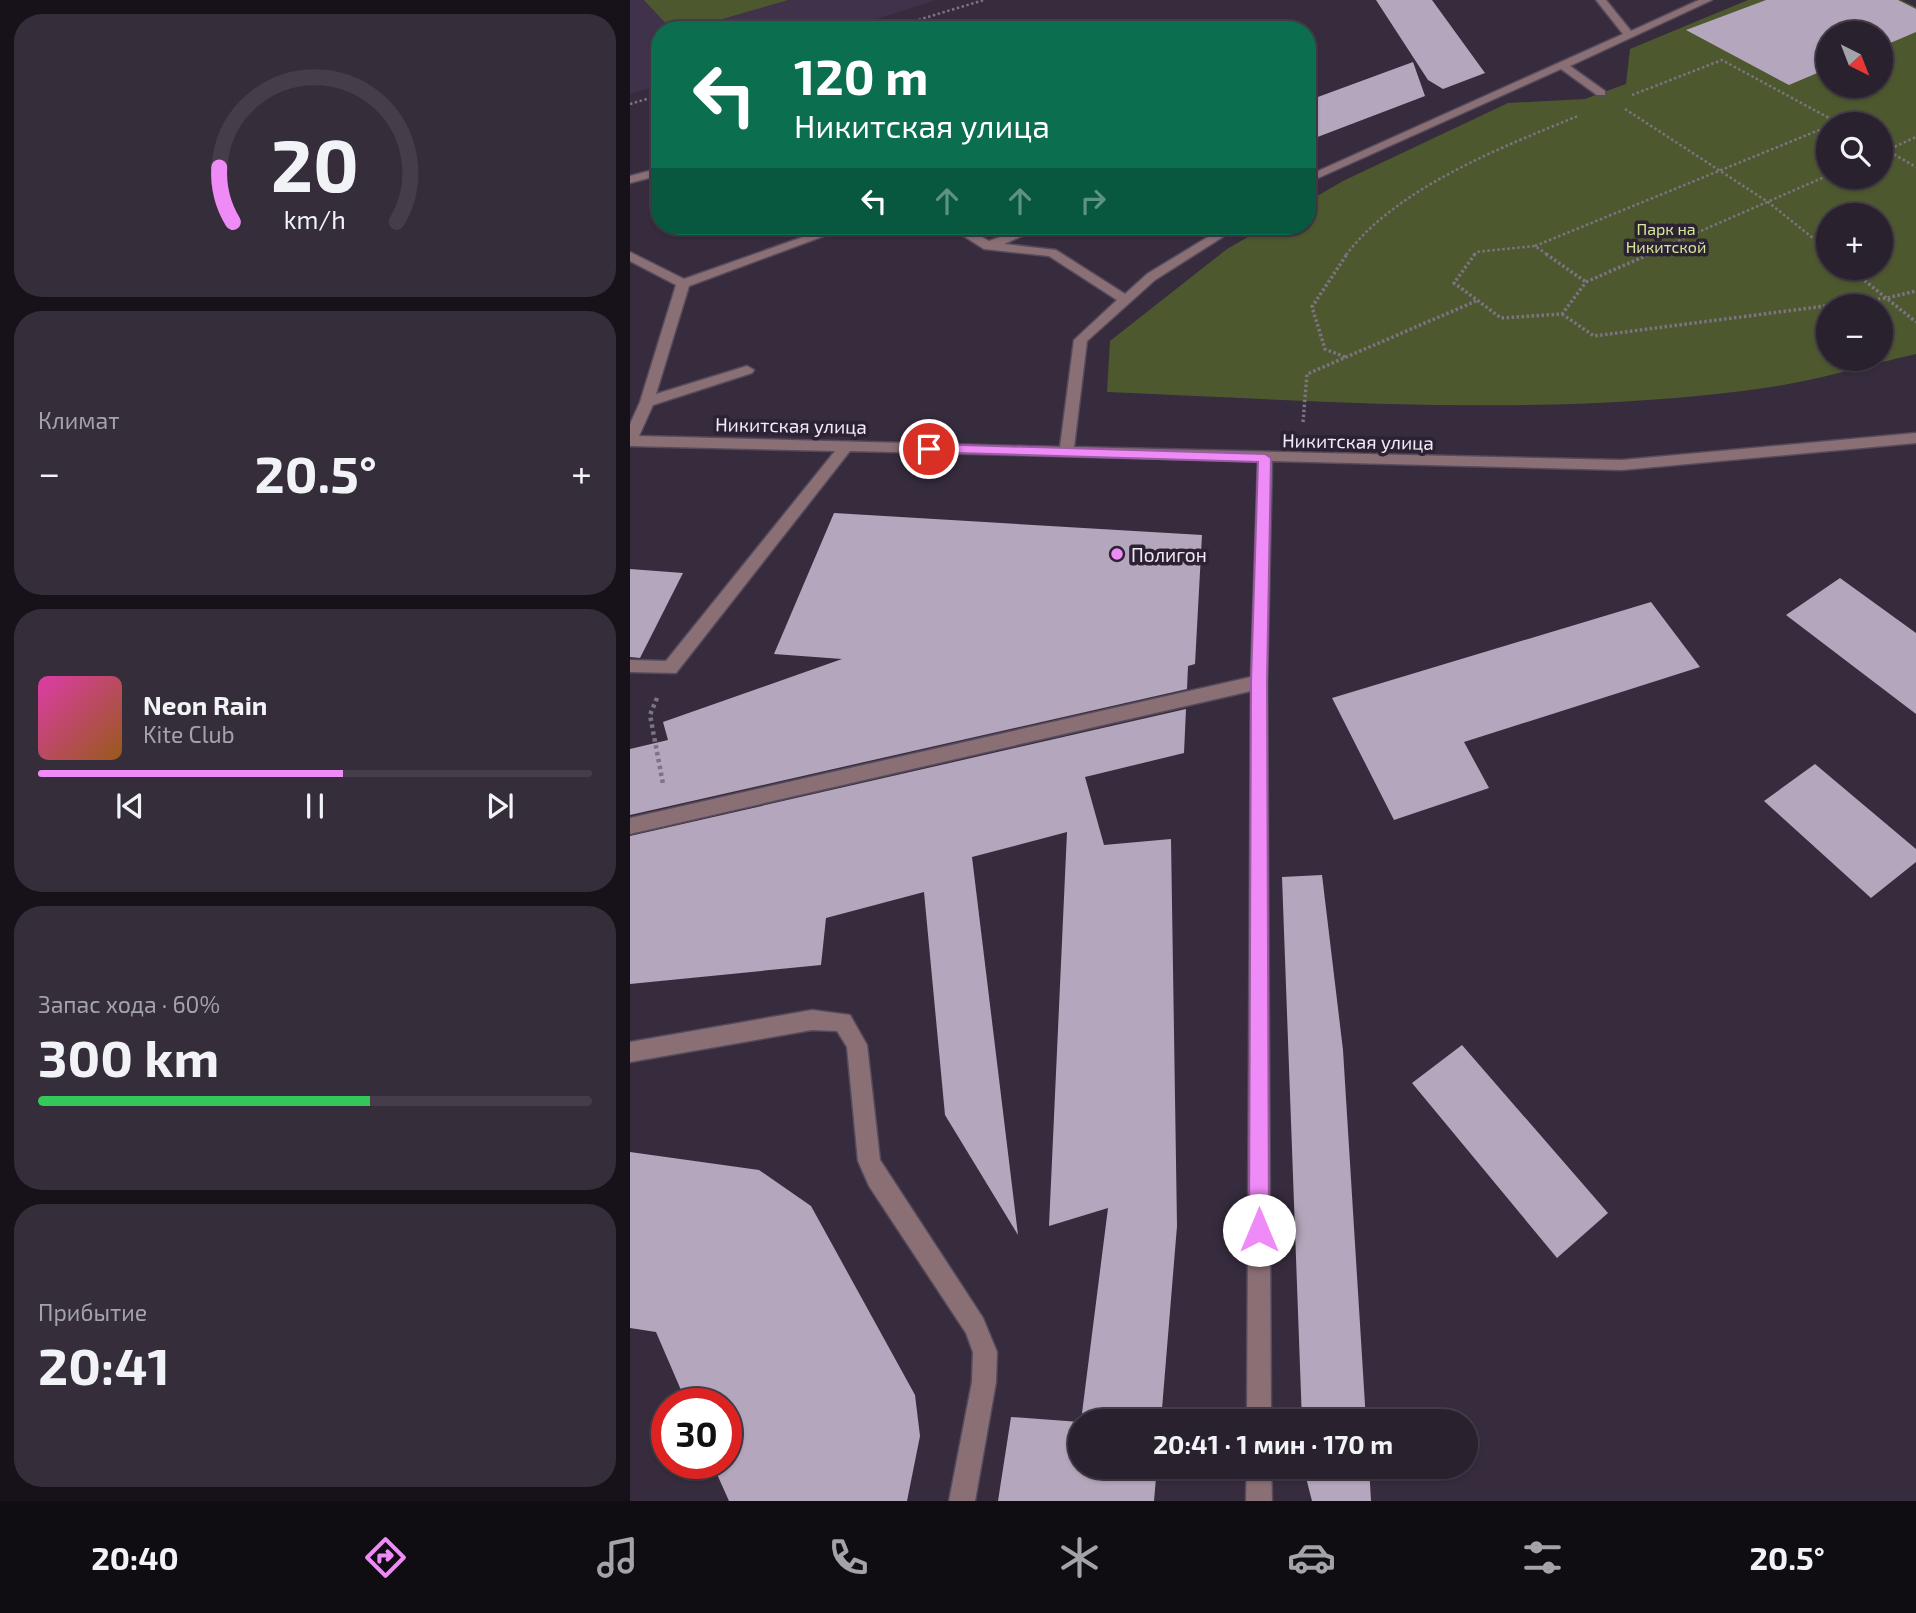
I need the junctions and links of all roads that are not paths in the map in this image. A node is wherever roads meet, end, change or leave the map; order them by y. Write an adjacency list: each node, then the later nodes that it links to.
1 (1601, 0): 3 (street)
2 (1707, 0): 3 (street)
3 (1629, 35): 4 (street)
4 (1562, 65): 5 (street); 7 (street)
5 (1601, 93)
6 (651, 174): 8 (street)
7 (1316, 175)
8 (630, 180)
9 (820, 235): 15 (street)
10 (969, 235): 13 (street)
11 (1016, 235): 13 (street)
12 (1219, 235): 16 (street)
13 (988, 246): 16 (street)
14 (630, 256): 15 (street)
15 (683, 284): 18 (street)
16 (1124, 299): 22 (street)
17 (747, 370): 18 (street)
18 (647, 402): 20 (street)
19 (1915, 440): 23 (street, Никитская улица)
20 (630, 441): 21 (street, Никитская улица)
21 (848, 446): 22 (street, Никитская улица); 24 (street)
22 (1066, 453): 23 (street, Никитская улица)
23 (1265, 458): 25 (street)
24 (630, 666)
25 (1259, 682): 26 (street); 28 (street)
26 (630, 826)
27 (630, 1052): 30 (street)
28 (1259, 1409)
29 (1259, 1479): 31 (street)
30 (961, 1501)
31 (1259, 1501)

